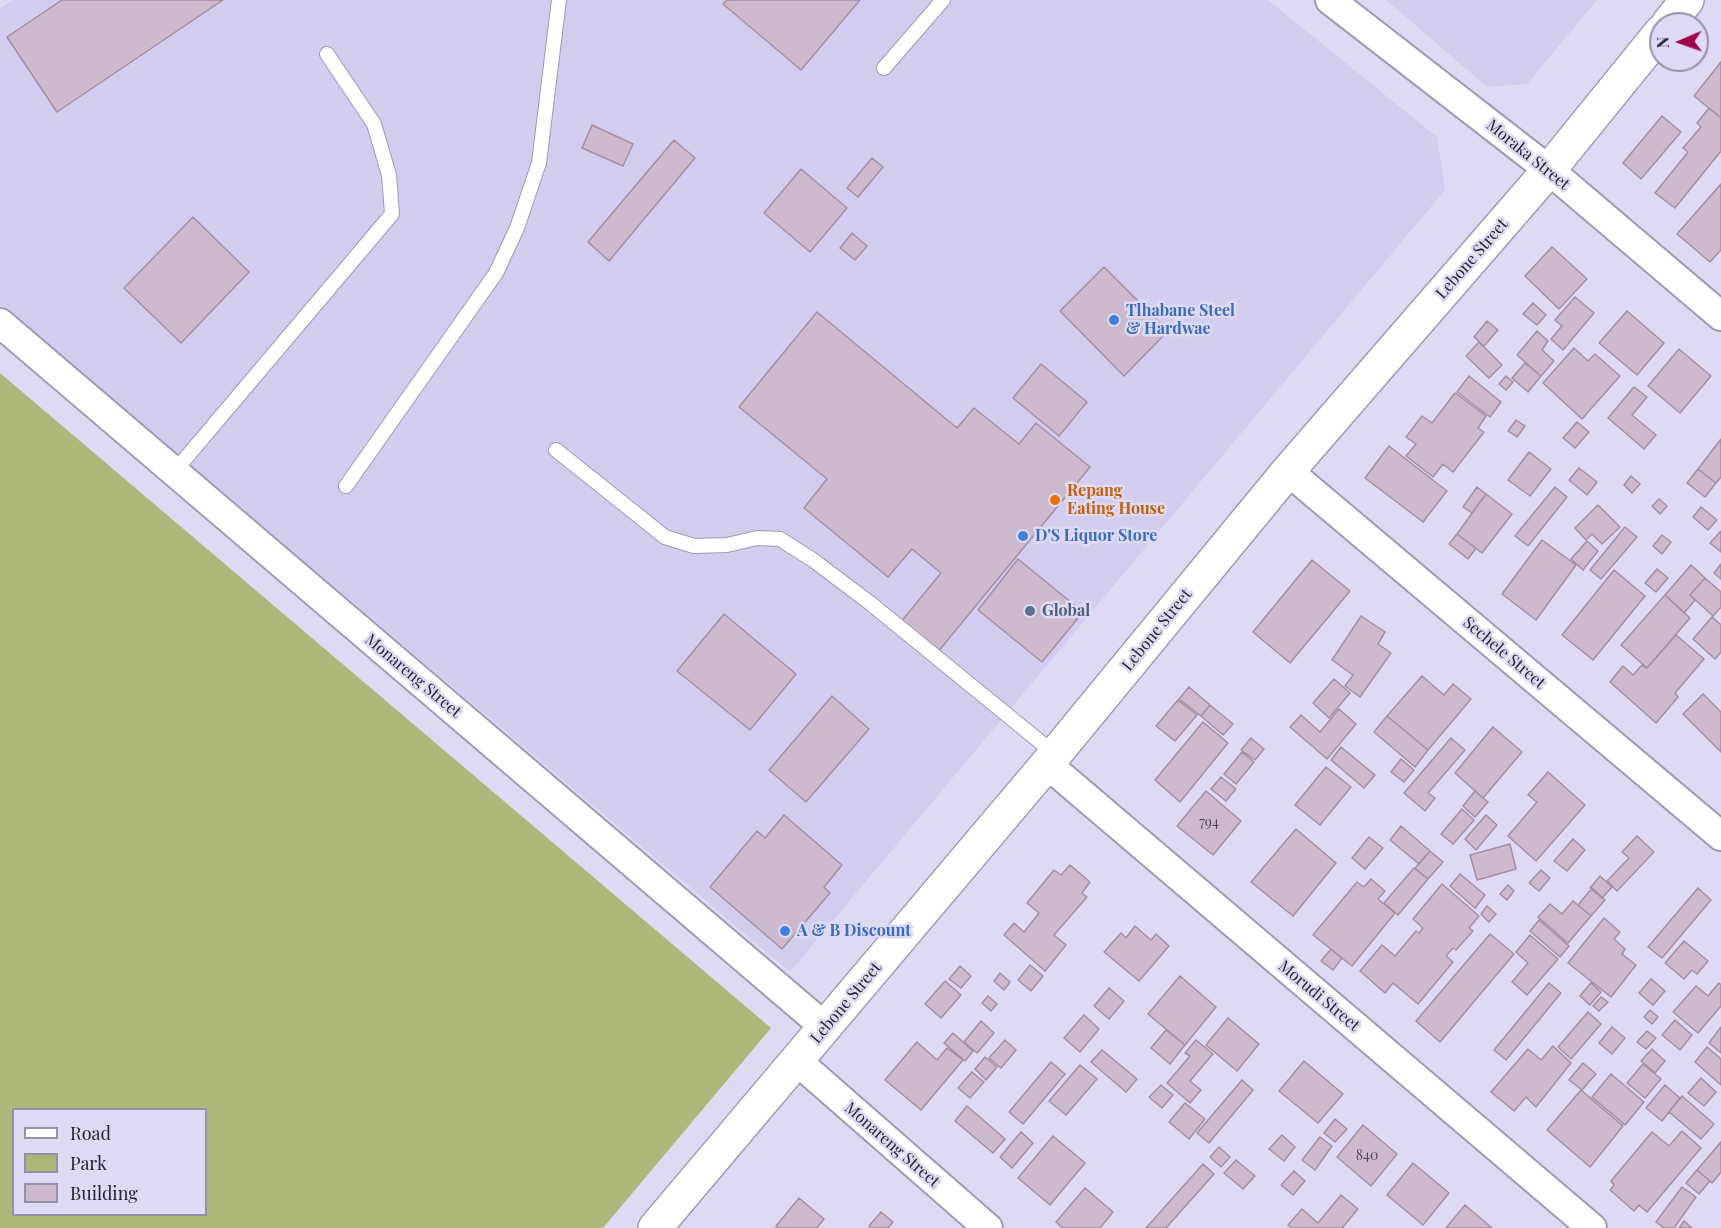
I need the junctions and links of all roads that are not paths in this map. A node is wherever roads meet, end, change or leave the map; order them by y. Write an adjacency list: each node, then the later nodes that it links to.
1 (559, 0): 15 (lane)
2 (943, 0): 8 (lane)
3 (1330, 0): 9 (street, Moraka Street)
4 (1687, 0): 5 (street)
5 (1678, 12)
6 (1649, 47): 9 (street, Lebone Street)
7 (327, 54): 14 (lane)
8 (884, 68)
9 (1549, 170): 10 (street, Moraka Street); 13 (street, Lebone Street)
10 (1721, 316)
11 (0, 323): 14 (street, Monareng Street)
12 (556, 450): 16 (lane)
13 (1288, 471): 16 (street, Lebone Street); 17 (street, Sechele Street)
14 (174, 472): 18 (street, Monareng Street)
15 (346, 486)
16 (1051, 759): 18 (street, Lebone Street); 22 (street, Morudi Street)
17 (1721, 836)
18 (826, 1028): 19 (street, Lebone Street)
19 (797, 1061): 20 (street, Lebone Street); 21 (street, Monareng Street)
20 (655, 1228)
21 (988, 1228)
22 (1592, 1228)

